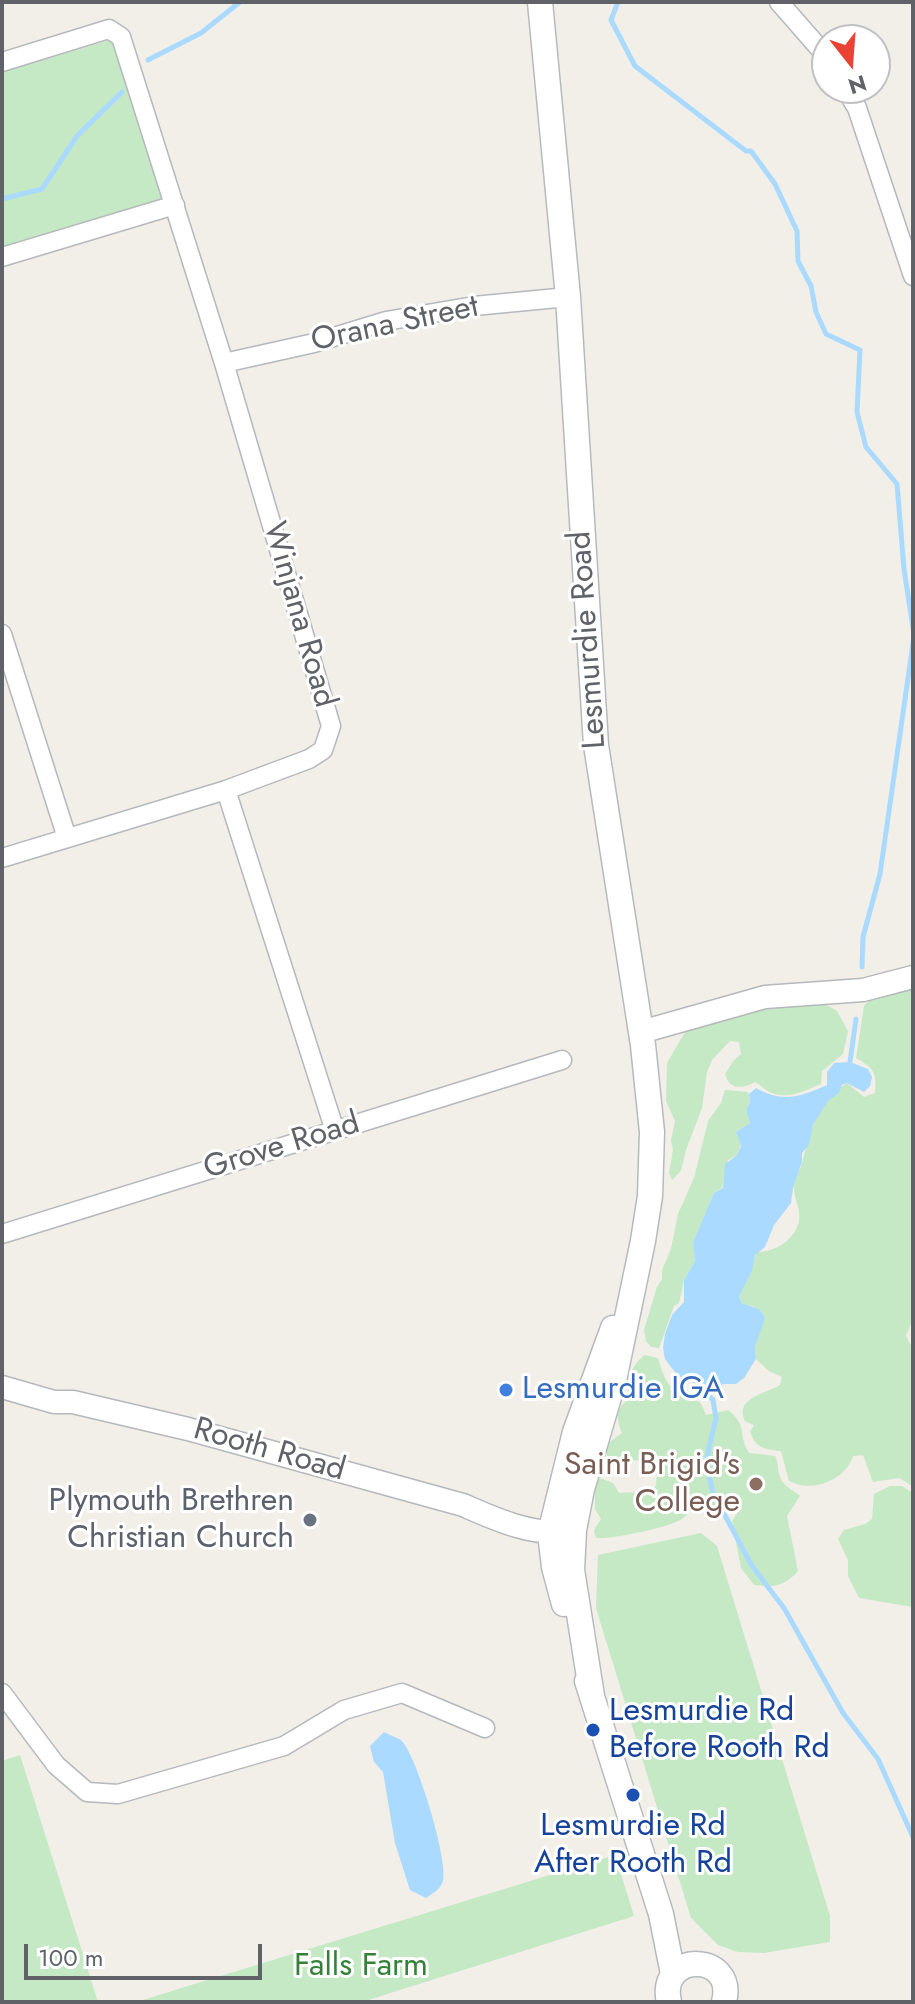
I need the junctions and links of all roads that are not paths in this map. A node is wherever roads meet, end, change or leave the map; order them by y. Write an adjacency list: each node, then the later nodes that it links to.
1 (540, 2): 9 (main road, Lesmurdie Road)
2 (779, 2): 3 (street)
3 (811, 39)
4 (2, 62): 6 (street, Winjana Road)
5 (855, 104): 8 (street)
6 (175, 205): 7 (street); 10 (street, Winjana Road)
7 (2, 257)
8 (913, 276)
9 (568, 297): 10 (street, Orana Street); 16 (main road, Lesmurdie Road)
10 (224, 363): 12 (street, Winjana Road)
11 (2, 634): 13 (street)
12 (226, 790): 13 (street, Winjana Road); 18 (street)
13 (67, 838): 14 (street, Winjana Road)
14 (2, 858)
15 (913, 977): 16 (street)
16 (641, 1032): 23 (main road, Lesmurdie Road)
17 (562, 1060): 18 (street, Grove Road)
18 (335, 1131): 19 (street, Grove Road)
19 (2, 1234)
20 (2, 1374): 22 (street, Rooth Road)
21 (2, 1387): 22 (street, Rooth Road)
22 (73, 1402): 23 (street, Rooth Road)
23 (559, 1526): 26 (main road, Lesmurdie Road)
24 (2, 1693): 25 (street)
25 (485, 1728)
26 (661, 1914): 27 (main road, Lesmurdie Road); 28 (main road, Lesmurdie Road)
27 (699, 1963): 28 (main road); 30 (main road, Lesmurdie Road)
28 (673, 1974): 29 (main road, Lesmurdie Road)
29 (669, 2002)
30 (724, 2002)

